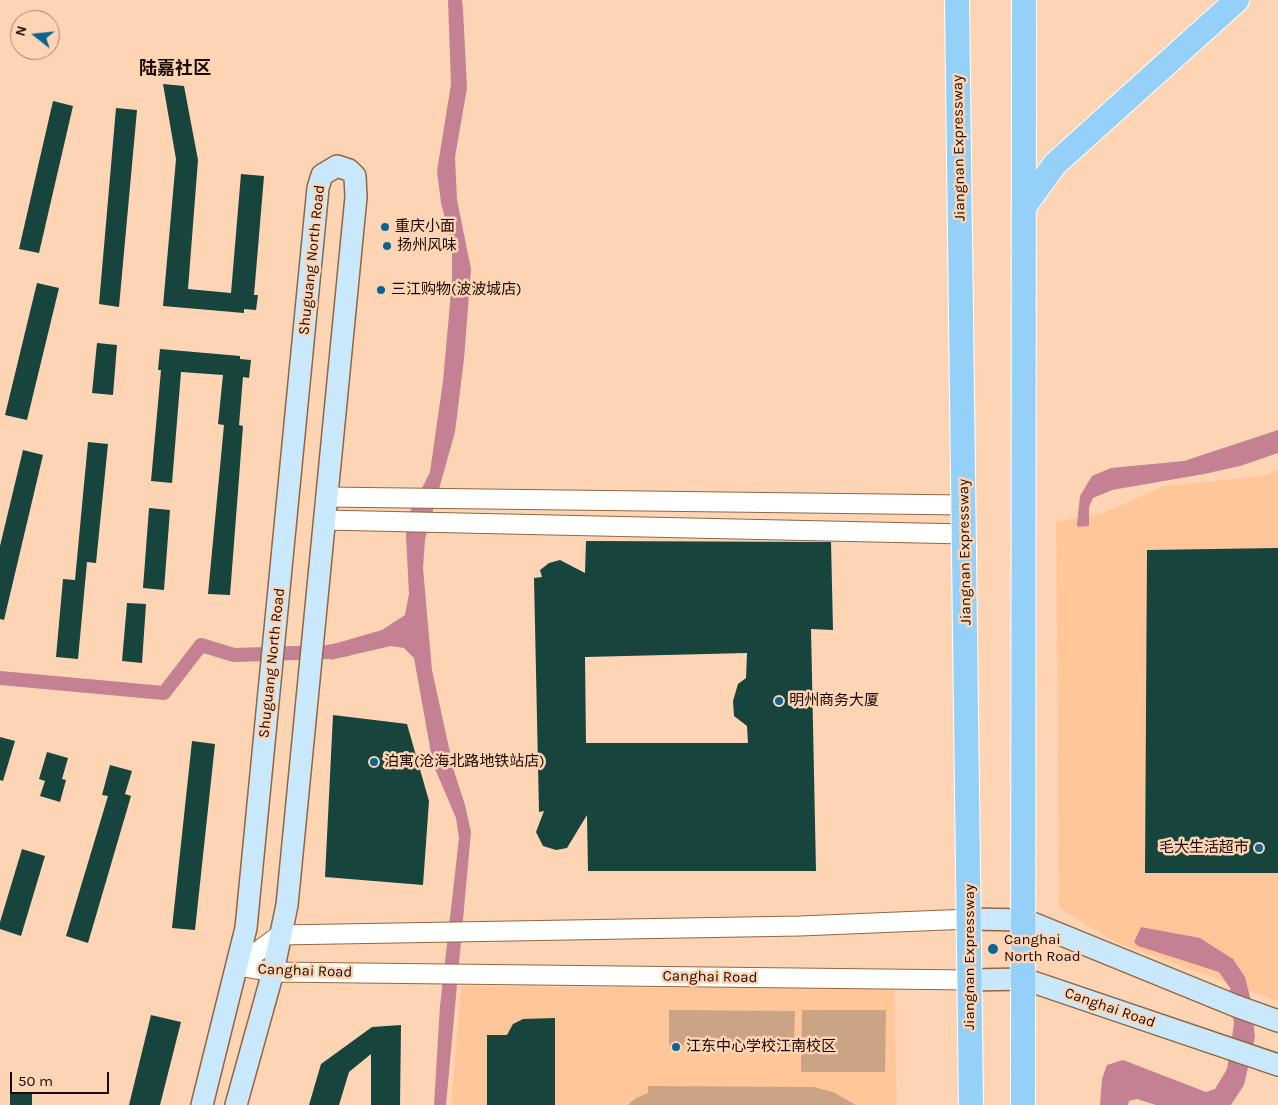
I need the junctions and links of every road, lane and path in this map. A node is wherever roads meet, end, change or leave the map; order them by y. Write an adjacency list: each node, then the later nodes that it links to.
1 (957, 0): 6 (main road, Jiangnan Expressway)
2 (1024, 0): 4 (main road)
3 (1237, 0): 4 (main road)
4 (1024, 207): 10 (main road)
5 (326, 497): 6 (street); 7 (main road, Shuguang North Road); 12 (main road, Shuguang North Road)
6 (964, 505): 8 (main road, Jiangnan Expressway)
7 (324, 520): 8 (street); 11 (main road, Shuguang North Road)
8 (964, 534): 9 (main road, Jiangnan Expressway)
9 (970, 919): 10 (main road); 11 (street); 15 (main road, Jiangnan Expressway)
10 (1025, 920): 14 (main road); 16 (main road)
11 (280, 935): 12 (street, Canghai Road); 13 (main road, Shuguang North Road)
12 (238, 966): 13 (street, Canghai Road); 18 (main road, Shuguang North Road)
13 (273, 972): 15 (street, Canghai Road); 19 (main road, Shuguang North Road)
14 (1024, 979): 15 (main road, Canghai Road); 17 (main road, Canghai Road); 21 (main road)
15 (970, 980): 20 (main road, Jiangnan Expressway)
16 (1278, 1021)
17 (1278, 1066)
18 (202, 1105)
19 (236, 1105)
20 (971, 1105)
21 (1023, 1105)

